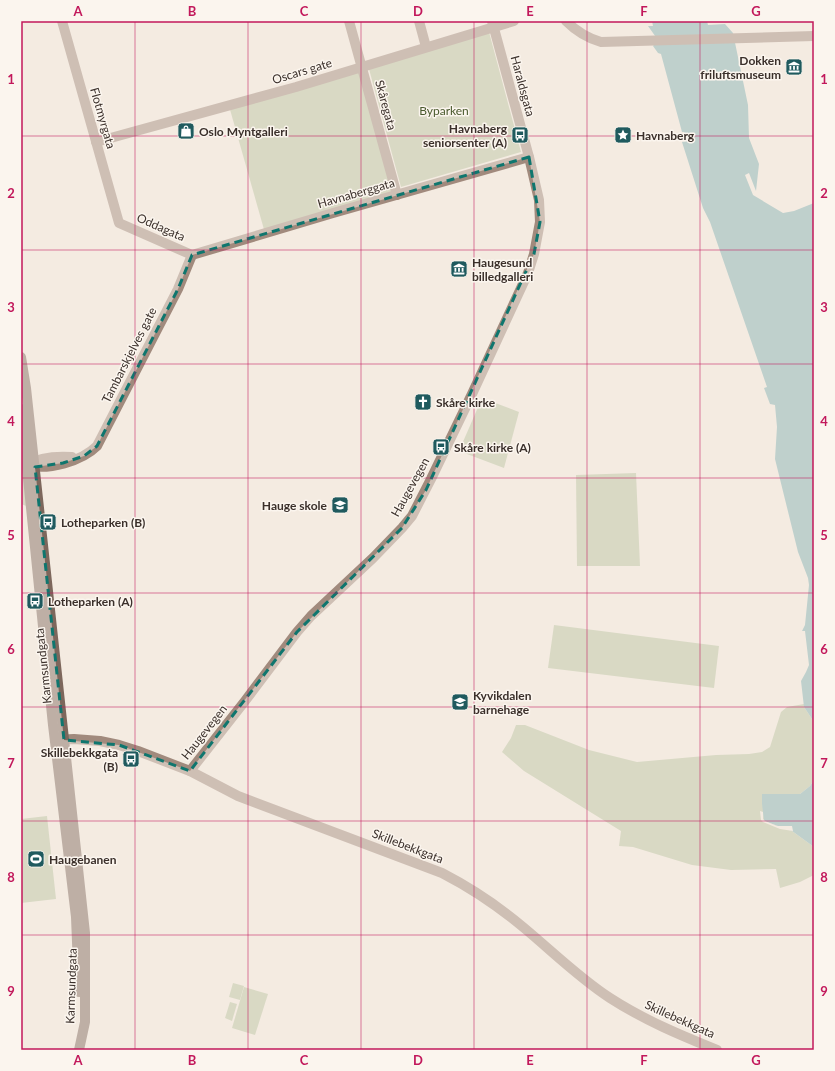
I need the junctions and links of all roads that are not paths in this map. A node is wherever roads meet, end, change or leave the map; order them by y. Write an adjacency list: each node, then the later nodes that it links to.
1 (62, 21): 10 (street, Flotmyrgata)
2 (349, 21): 9 (street, Skåregata)
3 (419, 21): 8 (street)
4 (514, 21): 6 (street, Oscars gate)
5 (566, 21): 7 (street)
6 (493, 24): 8 (street, Oscars gate); 11 (street, Haraldsgata)
7 (814, 36)
8 (426, 47): 9 (street, Oscars gate)
9 (362, 66): 10 (street, Oscars gate); 12 (street, Skåregata)
10 (96, 142): 13 (street, Flotmyrgata)
11 (529, 157): 12 (street, Havnaberggata); 19 (street, Haugevegen)
12 (397, 195): 14 (street, Havnaberggata)
13 (119, 223): 14 (street, Oddagata)
14 (192, 255): 17 (street, Tambarskjelves gate)
15 (21, 357): 17 (main road, Karmsundgata)
16 (21, 409): 17 (main road, Karmsundgata)
17 (32, 464): 18 (main road, Karmsundgata)
18 (60, 740): 19 (street, Skillebekkgata); 20 (main road, Karmsundgata)
19 (190, 771): 21 (street, Skillebekkgata)
20 (79, 1050)
21 (717, 1050)

